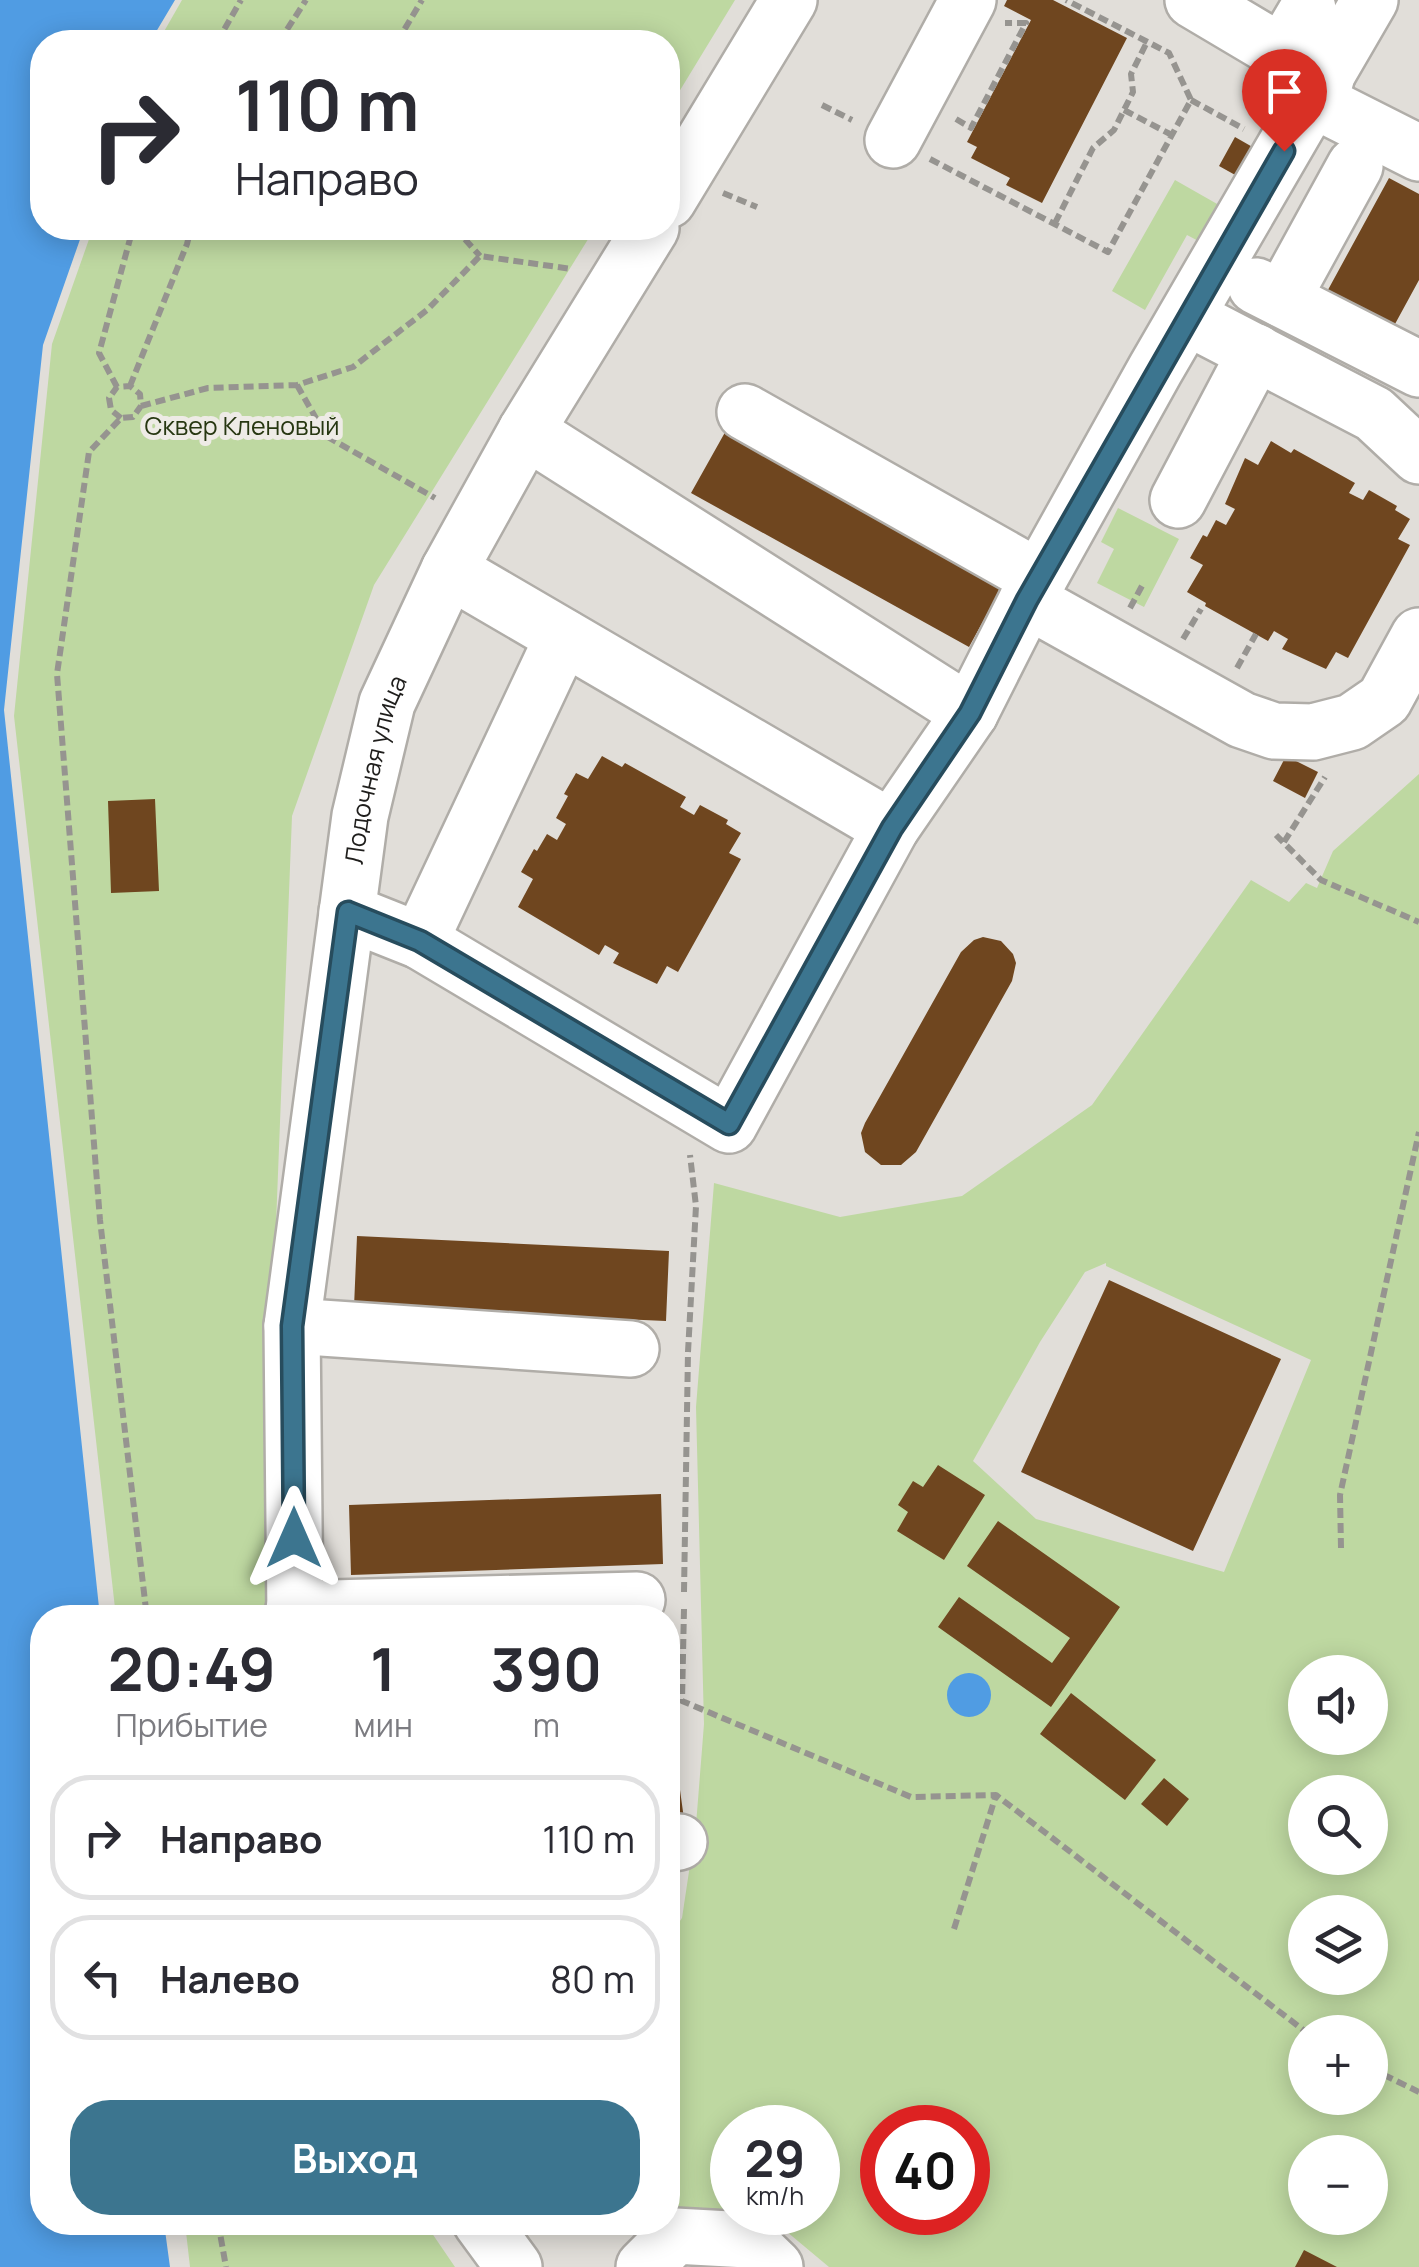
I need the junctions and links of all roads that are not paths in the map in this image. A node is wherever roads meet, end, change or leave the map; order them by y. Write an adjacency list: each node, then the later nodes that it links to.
1 (789, 0): 9 (street)
2 (1193, 0): 5 (street)
3 (1370, 0): 5 (street)
4 (985, 13): 6 (street)
5 (1308, 60): 7 (street); 11 (street)
6 (920, 148)
7 (1419, 153)
8 (1355, 166): 12 (street)
9 (692, 195)
10 (644, 240): 16 (street, Лодочная улица)
11 (1187, 317): 13 (street); 20 (street)
12 (1413, 343): 14 (street)
13 (1256, 352): 14 (street); 18 (street)
14 (1368, 410): 17 (street)
15 (745, 412): 20 (street)
16 (526, 431): 19 (street, Лодочная улица); 23 (street)
17 (1419, 456)
18 (1178, 500)
19 (449, 570): 22 (street); 25 (street, Лодочная улица)
20 (1033, 589): 21 (street); 23 (street)
21 (1419, 636)
22 (563, 638): 24 (street); 26 (street)
23 (970, 713): 24 (street)
24 (892, 828): 26 (street)
25 (348, 912): 26 (street); 27 (street, Лодочная улица)
26 (420, 941)
27 (292, 1326): 28 (street); 30 (street, Лодочная улица)
28 (631, 1349)
29 (636, 1600): 31 (street)
30 (294, 1605)
31 (504, 1605)
32 (491, 2235): 33 (street)
33 (514, 2267)
34 (644, 2267): 35 (street)
35 (775, 2267)

